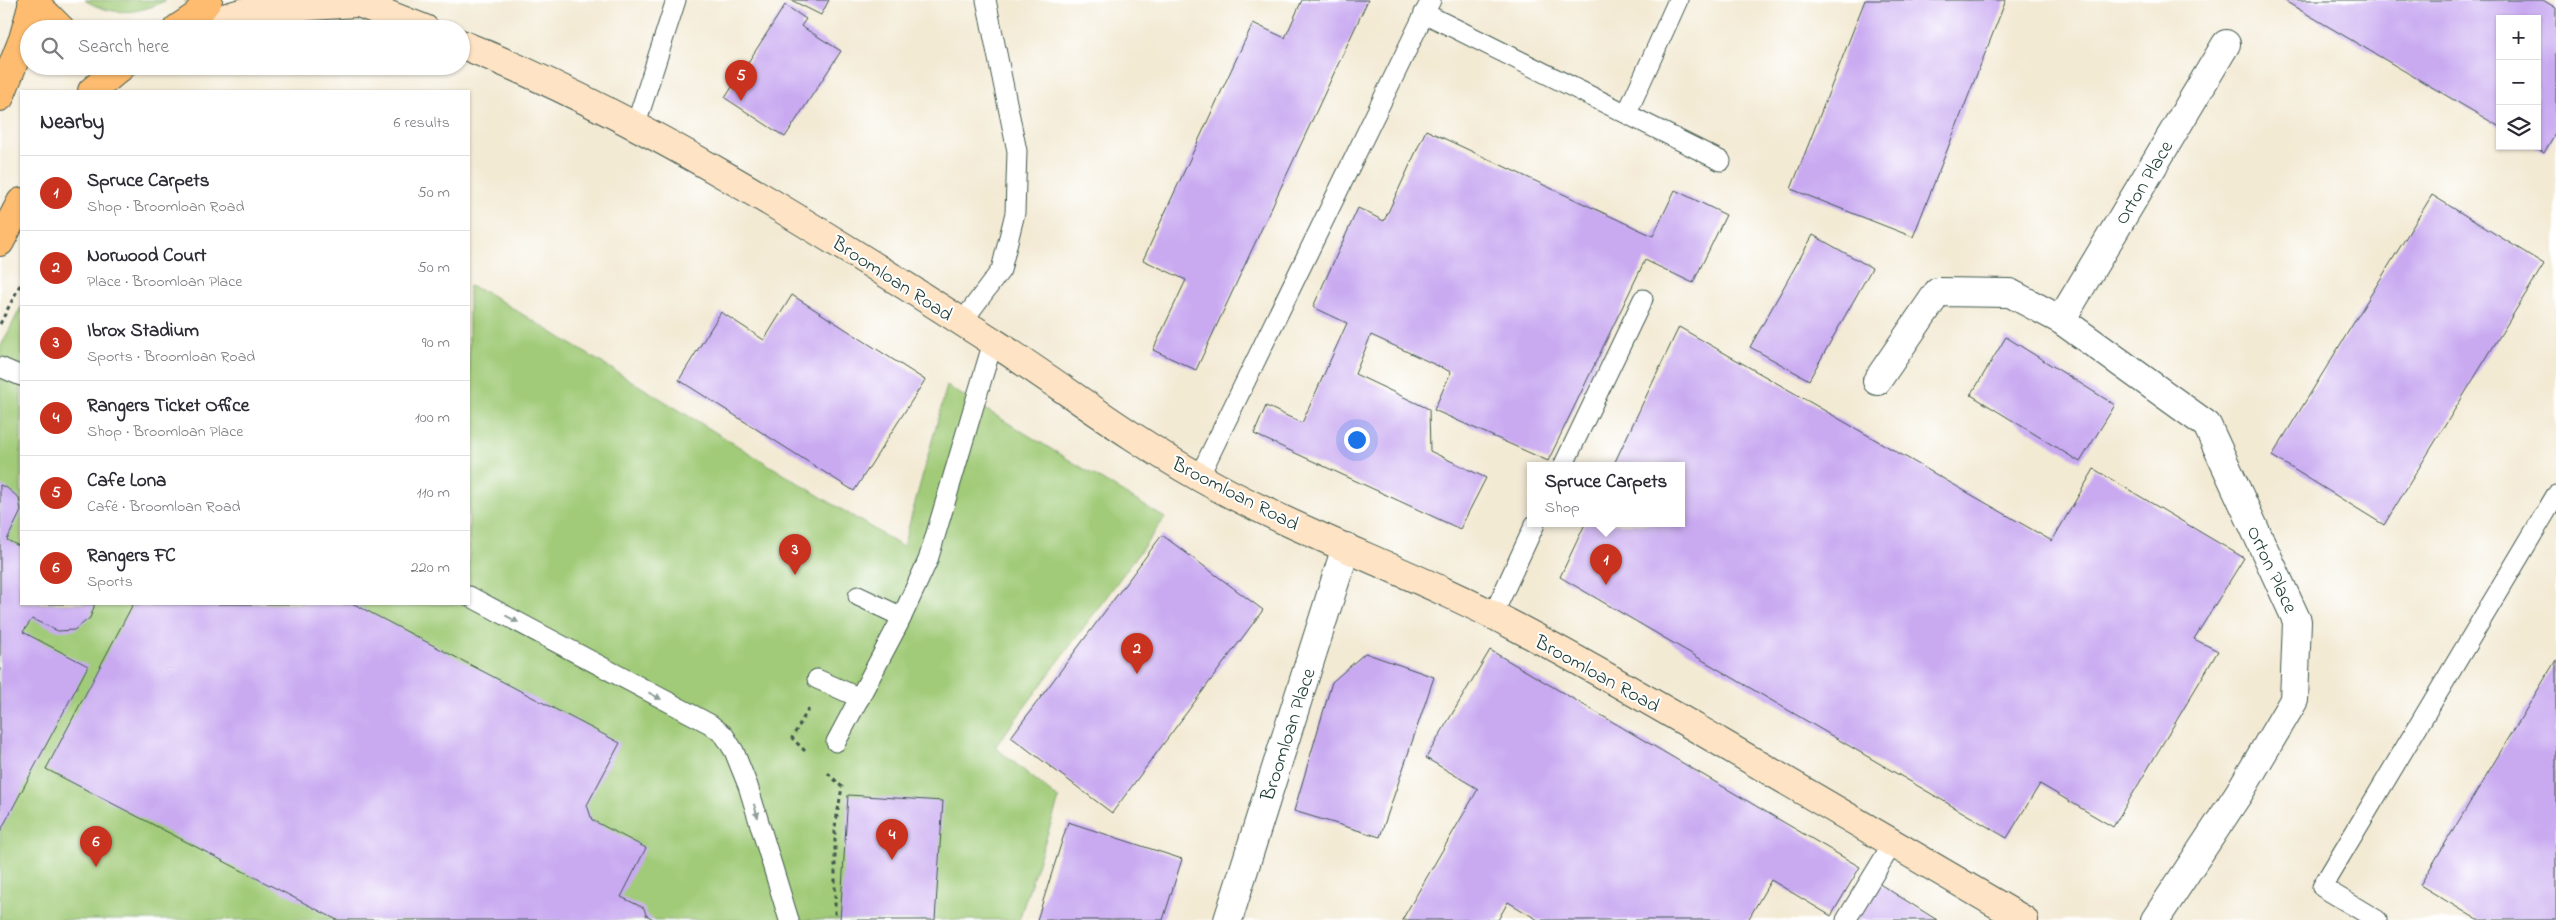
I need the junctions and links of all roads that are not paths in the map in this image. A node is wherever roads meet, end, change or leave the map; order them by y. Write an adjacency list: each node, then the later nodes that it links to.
1 (208, 0): 10 (main road)
2 (676, 0): 20 (lane)
3 (986, 0): 26 (lane)
4 (1678, 0): 19 (lane)
5 (32, 2): 8 (main road); 9 (main road)
6 (354, 2): 11 (street); 12 (street)
7 (1428, 6): 19 (lane); 32 (lane)
8 (27, 20)
9 (51, 20)
10 (190, 20)
11 (217, 20)
12 (401, 20)
13 (2226, 44): 25 (street, Orton Place)
14 (20, 48): 18 (main road)
15 (470, 48): 20 (street, Broomloan Road)
16 (111, 75): 17 (main road)
17 (93, 90)
18 (0, 97)
19 (1627, 112): 21 (lane)
20 (636, 124): 26 (street, Broomloan Road)
21 (1721, 161)
22 (20, 204): 23 (main road)
23 (0, 242)
24 (1643, 300): 31 (lane)
25 (2061, 320): 30 (street, Orton Place); 48 (street, Orton Place)
26 (962, 322): 27 (street, Broomloan Road)
27 (993, 342): 32 (street, Broomloan Road); 39 (lane)
28 (0, 367): 29 (lane)
29 (20, 376)
30 (1876, 381)
31 (1564, 462)
32 (1199, 477): 35 (street, Broomloan Road)
33 (2556, 495): 49 (lane)
34 (1534, 527): 38 (lane)
35 (1346, 547): 38 (street, Broomloan Road); 45 (street, Broomloan Place)
36 (858, 596): 39 (lane)
37 (470, 597): 44 (lane, one-way to 44)
38 (1493, 615): 43 (street, Broomloan Road)
39 (902, 617): 41 (lane)
40 (817, 680): 41 (lane)
41 (860, 698): 42 (lane)
42 (836, 742)
43 (1893, 843): 46 (lane); 47 (street, Broomloan Road)
44 (789, 920)
45 (1228, 920)
46 (1846, 920)
47 (2024, 920)
48 (2155, 920)
49 (2377, 920)

